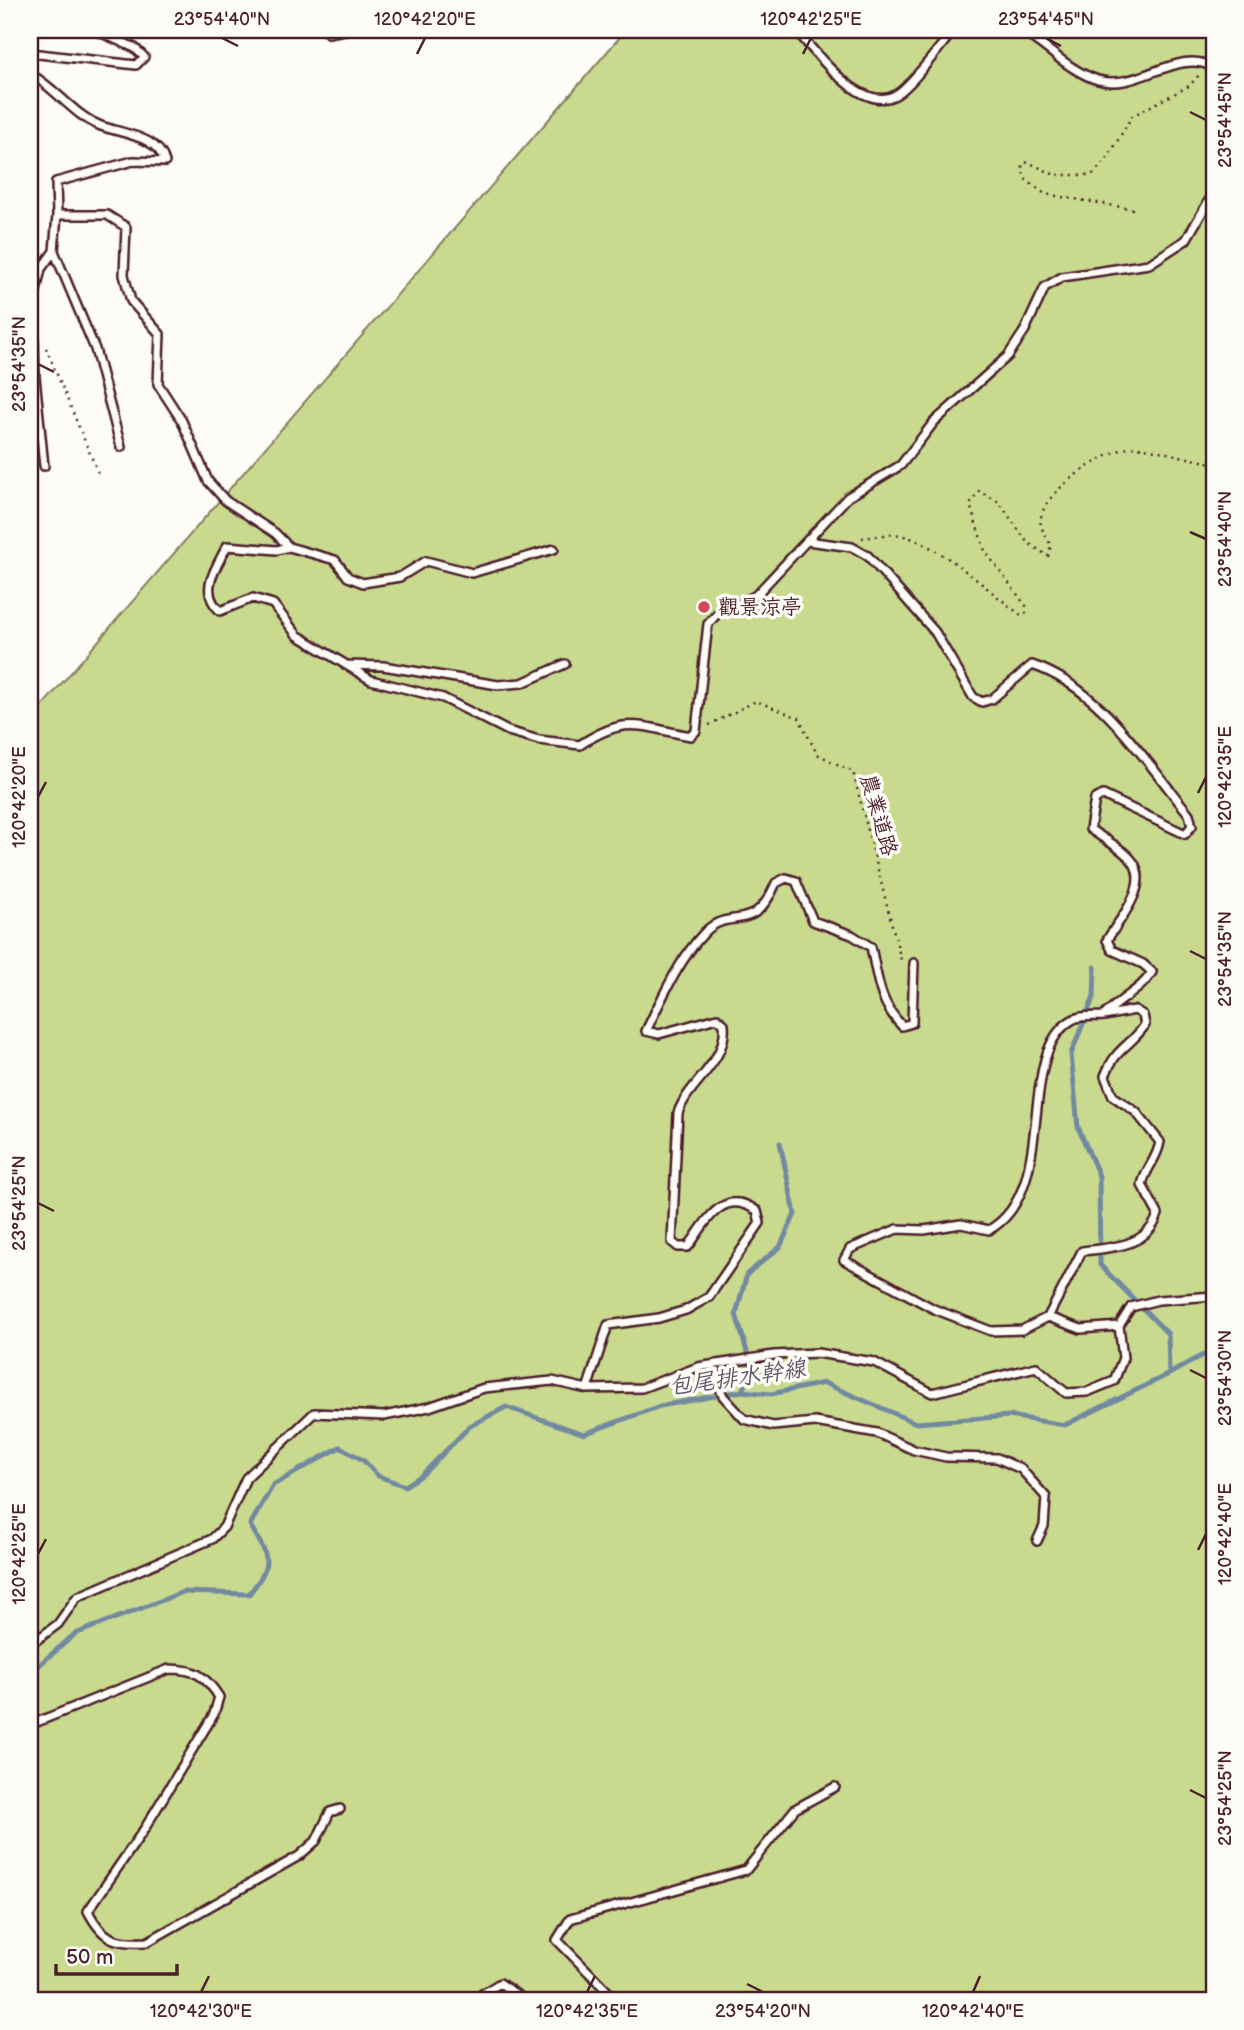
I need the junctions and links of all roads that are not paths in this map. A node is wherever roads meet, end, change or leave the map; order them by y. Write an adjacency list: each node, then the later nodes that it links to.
1 (95, 30): 7 (lane)
2 (325, 30): 3 (lane)
3 (345, 30)
4 (796, 30): 5 (lane)
5 (954, 30)
6 (1019, 30): 8 (lane)
7 (30, 53)
8 (1211, 66)
9 (30, 74): 11 (lane)
10 (1214, 192): 15 (lane)
11 (57, 215): 12 (lane); 16 (lane)
12 (54, 251): 13 (lane); 14 (lane)
13 (121, 447)
14 (44, 466)
15 (807, 541): 19 (lane); 21 (lane)
16 (289, 547): 17 (lane); 19 (lane)
17 (554, 549)
18 (565, 664): 19 (lane)
19 (345, 665)
20 (914, 963): 26 (lane)
21 (1104, 1016): 23 (lane); 23 (lane)
22 (1214, 1296): 24 (lane)
23 (1048, 1317): 24 (lane)
24 (1119, 1326): 25 (lane)
25 (716, 1364): 26 (lane); 27 (lane)
26 (587, 1389): 28 (lane)
27 (1037, 1541)
28 (30, 1645)
29 (30, 1718): 31 (lane)
30 (835, 1787): 34 (lane)
31 (340, 1809)
32 (479, 2000): 33 (lane)
33 (524, 2000)
34 (616, 2000)

